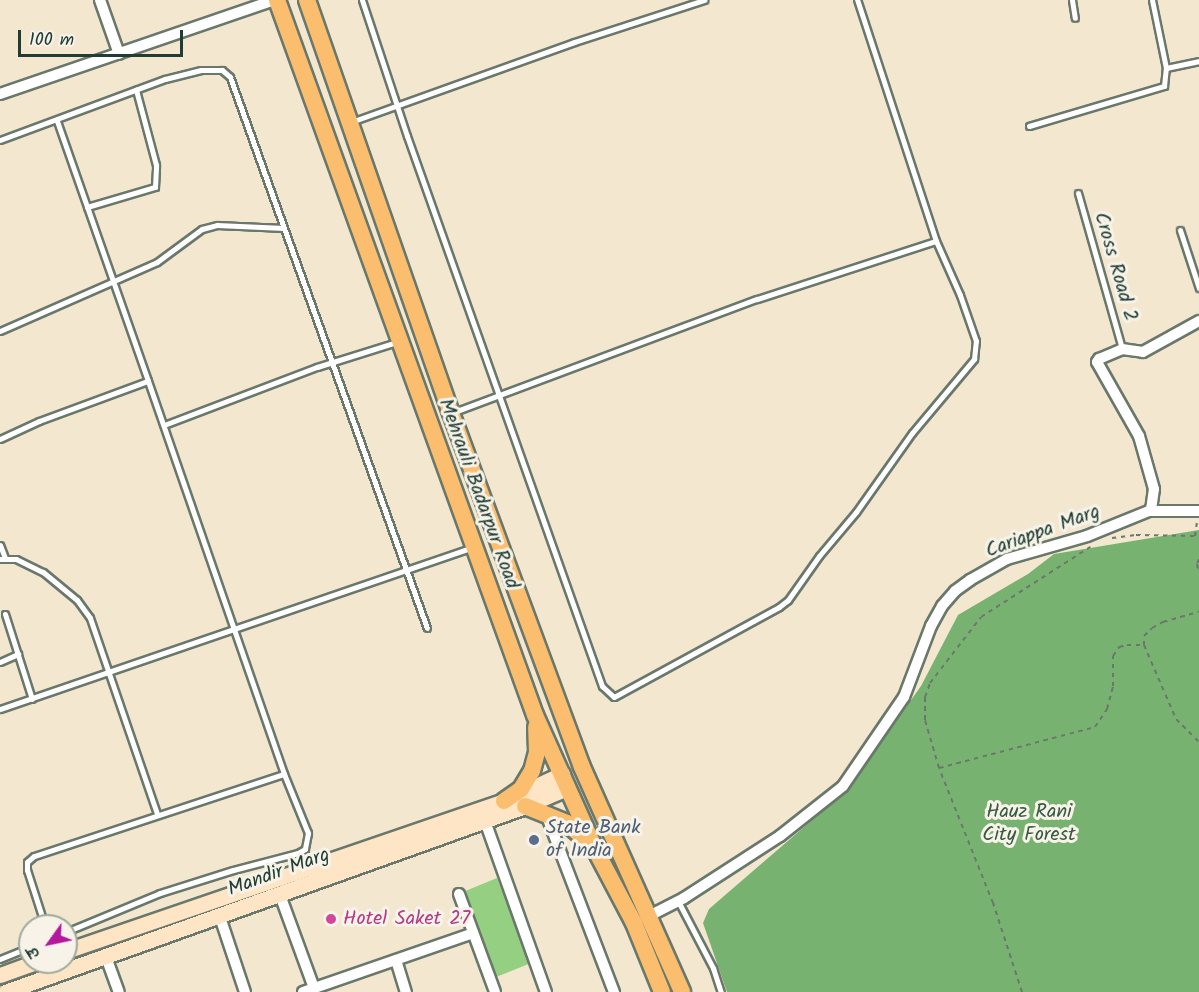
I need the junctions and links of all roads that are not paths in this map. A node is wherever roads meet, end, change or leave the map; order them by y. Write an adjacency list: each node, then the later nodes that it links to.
1 (100, 0): 10 (street)
2 (276, 0): 10 (street); 29 (main road, Mehrauli Badarpur Road)
3 (307, 0): 17 (main road, Mehrauli Badarpur Road)
4 (362, 0): 15 (lane)
5 (704, 0): 15 (lane)
6 (857, 0): 24 (lane)
7 (1072, 0): 9 (lane)
8 (1152, 0): 12 (lane)
9 (1075, 18)
10 (119, 54): 14 (street)
11 (1199, 61): 12 (lane)
12 (1166, 68): 18 (lane)
13 (136, 90): 16 (lane); 21 (lane); 22 (lane)
14 (0, 94)
15 (398, 106): 17 (lane); 33 (lane)
16 (57, 121): 19 (lane); 21 (lane)
17 (349, 123): 34 (main road, Mehrauli Badarpur Road)
18 (1029, 126)
19 (0, 140)
20 (1078, 193): 30 (lane, Cross Road 2)
21 (87, 207): 25 (lane)
22 (284, 228): 25 (lane); 31 (lane)
23 (1180, 230): 26 (lane)
24 (936, 241): 33 (lane); 33 (lane)
25 (114, 283): 28 (lane); 32 (lane)
26 (1199, 288)
27 (1199, 321): 30 (street)
28 (0, 331)
29 (400, 341): 31 (lane); 40 (main road, Mehrauli Badarpur Road)
30 (1122, 349): 38 (street)
31 (331, 363): 35 (lane); 44 (lane)
32 (148, 381): 35 (lane); 36 (lane)
33 (500, 393): 34 (lane)
34 (451, 413): 37 (main road, Mehrauli Badarpur Road)
35 (164, 425): 47 (lane)
36 (0, 439)
37 (485, 506): 40 (main road); 67 (main road, Mehrauli Badarpur Road)
38 (1149, 511): 39 (street); 64 (street, Cariappa Marg)
39 (1196, 511)
40 (463, 515): 42 (main road, Mehrauli Badarpur Road)
41 (0, 545): 43 (lane)
42 (474, 547): 44 (lane); 53 (main road, Mehrauli Badarpur Road)
43 (2, 559): 50 (lane)
44 (406, 569): 46 (lane); 47 (lane)
45 (4, 614): 48 (lane)
46 (427, 628)
47 (234, 629): 50 (lane); 54 (lane)
48 (18, 654): 49 (lane); 51 (lane)
49 (0, 662)
50 (110, 672): 51 (lane); 58 (lane)
51 (32, 699): 52 (lane)
52 (0, 709)
53 (535, 715): 55 (main road, Mehrauli Badarpur Road); 56 (main road)
54 (284, 774): 58 (lane); 68 (lane)
55 (564, 781): 56 (main road, Mandir Marg); 57 (main road, Mandir Marg); 61 (main road, Mehrauli Badarpur Road)
56 (504, 801): 70 (main road, Mandir Marg)
57 (525, 806): 59 (main road); 60 (main road, Mandir Marg)
58 (157, 814): 65 (lane)
59 (546, 814): 61 (main road); 84 (street)
60 (485, 821): 63 (main road, Mandir Marg); 83 (street)
61 (595, 849): 85 (main road, Mehrauli Badarpur Road)
62 (459, 894): 69 (street)
63 (280, 895): 66 (main road, Mandir Marg); 77 (street)
64 (678, 901): 67 (street, Cariappa Marg); 87 (lane)
65 (41, 914)
66 (220, 916): 72 (main road, Mandir Marg); 80 (street)
67 (649, 916): 86 (main road)
68 (78, 927)
69 (473, 933): 74 (street); 82 (street)
70 (78, 947)
71 (18, 952): 73 (lane)
72 (106, 957): 78 (main road, Mandir Marg); 79 (street)
73 (0, 959)
74 (396, 960): 77 (street); 81 (street)
75 (18, 968): 76 (main road)
76 (0, 975)
77 (308, 990)
78 (4, 992)
79 (119, 992)
80 (245, 992)
81 (406, 992)
82 (495, 992)
83 (546, 992)
84 (614, 992)
85 (662, 992)
86 (682, 992)
87 (721, 992)

